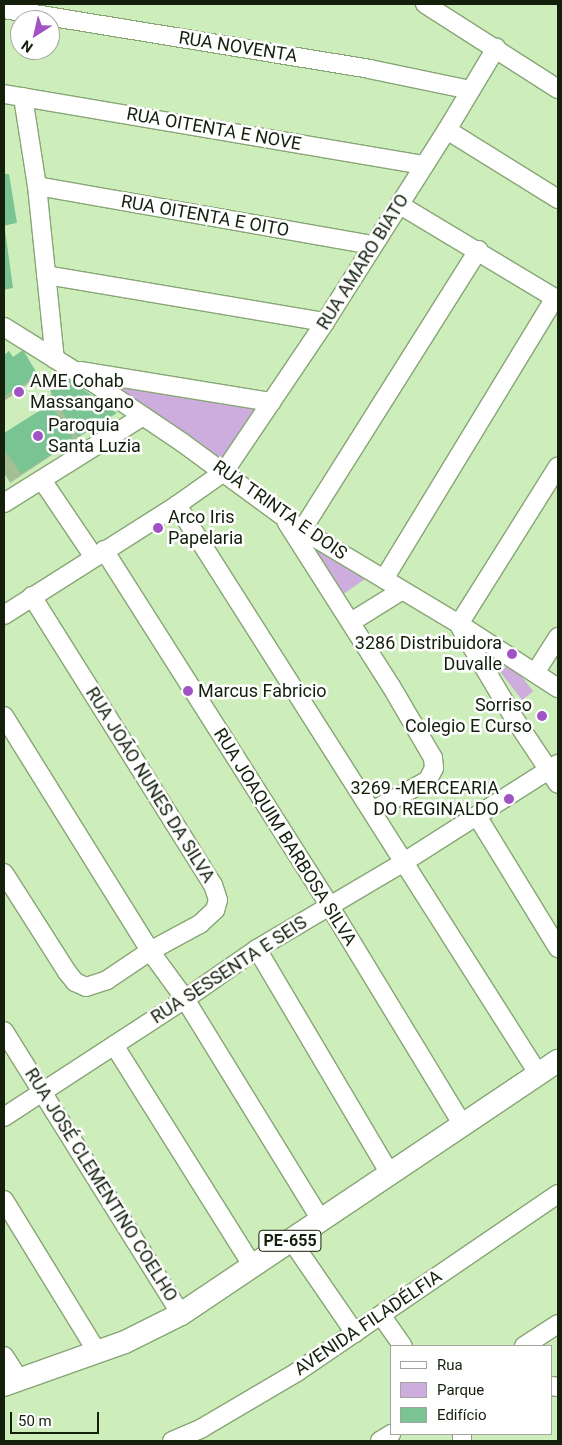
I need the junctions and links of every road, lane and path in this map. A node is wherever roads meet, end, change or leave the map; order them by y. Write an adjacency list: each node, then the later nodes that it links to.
1 (425, 4): 3 (street)
2 (4, 9): 5 (street, RUA NOVENTA)
3 (496, 48): 4 (street); 5 (street, RUA AMARO BIATO)
4 (558, 89)
5 (470, 90): 8 (street, RUA AMARO BIATO)
6 (4, 94): 7 (street, RUA OITENTA E NOVE)
7 (23, 97): 9 (street, RUA OITENTA E NOVE); 10 (street)
8 (447, 130): 9 (street, RUA AMARO BIATO); 11 (street)
9 (424, 165): 12 (street, RUA AMARO BIATO)
10 (37, 186): 13 (street, RUA OITENTA E OITO); 15 (street)
11 (558, 199)
12 (400, 205): 13 (street, RUA AMARO BIATO); 14 (street)
13 (373, 245): 17 (street, RUA AMARO BIATO)
14 (478, 250): 16 (street); 29 (street)
15 (46, 275): 17 (street); 19 (street)
16 (557, 299): 31 (street)
17 (325, 322): 21 (street, RUA AMARO BIATO)
18 (4, 327): 19 (street, RUA TRINTA E DOIS)
19 (55, 359): 20 (street, RUA TRINTA E DOIS)
20 (72, 370): 21 (street); 22 (street, RUA TRINTA E DOIS)
21 (272, 402): 24 (street, RUA AMARO BIATO)
22 (143, 416): 24 (street, RUA TRINTA E DOIS); 25 (street)
23 (558, 466): 36 (street)
24 (224, 472): 27 (street, RUA AMARO BIATO); 28 (street, RUA TRINTA E DOIS)
25 (42, 480): 26 (street); 30 (street, RUA JOAQUIM BARBOSA SILVA)
26 (4, 503)
27 (178, 506): 30 (street, RUA AMARO BIATO); 42 (street)
28 (279, 512): 29 (street, RUA TRINTA E DOIS); 35 (street)
29 (302, 530): 31 (street, RUA TRINTA E DOIS)
30 (99, 554): 33 (street, RUA AMARO BIATO); 46 (street, RUA JOAQUIM BARBOSA SILVA)
31 (384, 579): 32 (street, RUA TRINTA E DOIS)
32 (401, 590): 35 (street); 36 (street, RUA TRINTA E DOIS)
33 (32, 596): 34 (street, RUA AMARO BIATO); 49 (street, RUA JOÃO NUNES DA SILVA)
34 (4, 615)
35 (351, 622): 42 (street)
36 (459, 624): 38 (street, RUA TRINTA E DOIS); 41 (street)
37 (558, 637): 38 (street)
38 (536, 673): 39 (street, RUA TRINTA E DOIS)
39 (558, 688)
40 (4, 716): 49 (street)
41 (555, 773): 43 (street, RUA SESSENTA E SEIS)
42 (372, 811): 44 (street)
43 (477, 816): 44 (street, RUA SESSENTA E SEIS); 47 (street)
44 (404, 862): 46 (street, RUA SESSENTA E SEIS); 54 (street)
45 (4, 873): 49 (street)
46 (329, 905): 48 (street, RUA SESSENTA E SEIS); 57 (street, RUA JOAQUIM BARBOSA SILVA)
47 (558, 948)
48 (257, 949): 50 (street, RUA SESSENTA E SEIS); 58 (street)
49 (150, 951): 50 (street)
50 (186, 999): 52 (street, RUA SESSENTA E SEIS); 61 (street)
51 (4, 1031): 55 (street, RUA JOSÉ CLEMENTINO COELHO)
52 (114, 1045): 55 (street, RUA SESSENTA E SEIS); 63 (street)
53 (558, 1061): 54 (main road, PE-655)
54 (538, 1074): 57 (main road, PE-655)
55 (42, 1092): 56 (street, RUA SESSENTA E SEIS); 64 (street, RUA JOSÉ CLEMENTINO COELHO)
56 (4, 1117)
57 (463, 1125): 58 (main road, PE-655)
58 (390, 1174): 61 (main road, PE-655)
59 (558, 1194): 65 (street, AVENIDA FILADÉLFIA)
60 (4, 1200): 70 (street)
61 (321, 1220): 62 (main road, PE-655)
62 (291, 1240): 63 (main road, PE-655); 67 (street)
63 (253, 1267): 64 (main road, PE-655)
64 (181, 1314): 70 (main road, PE-655)
65 (381, 1315): 67 (street, AVENIDA FILADÉLFIA); 68 (street)
66 (558, 1324): 69 (street)
67 (355, 1333): 73 (street, AVENIDA FILADÉLFIA)
68 (402, 1345)
69 (526, 1345)
70 (97, 1352): 72 (main road, PE-655)
71 (4, 1356): 72 (street)
72 (11, 1382)
73 (172, 1441)

